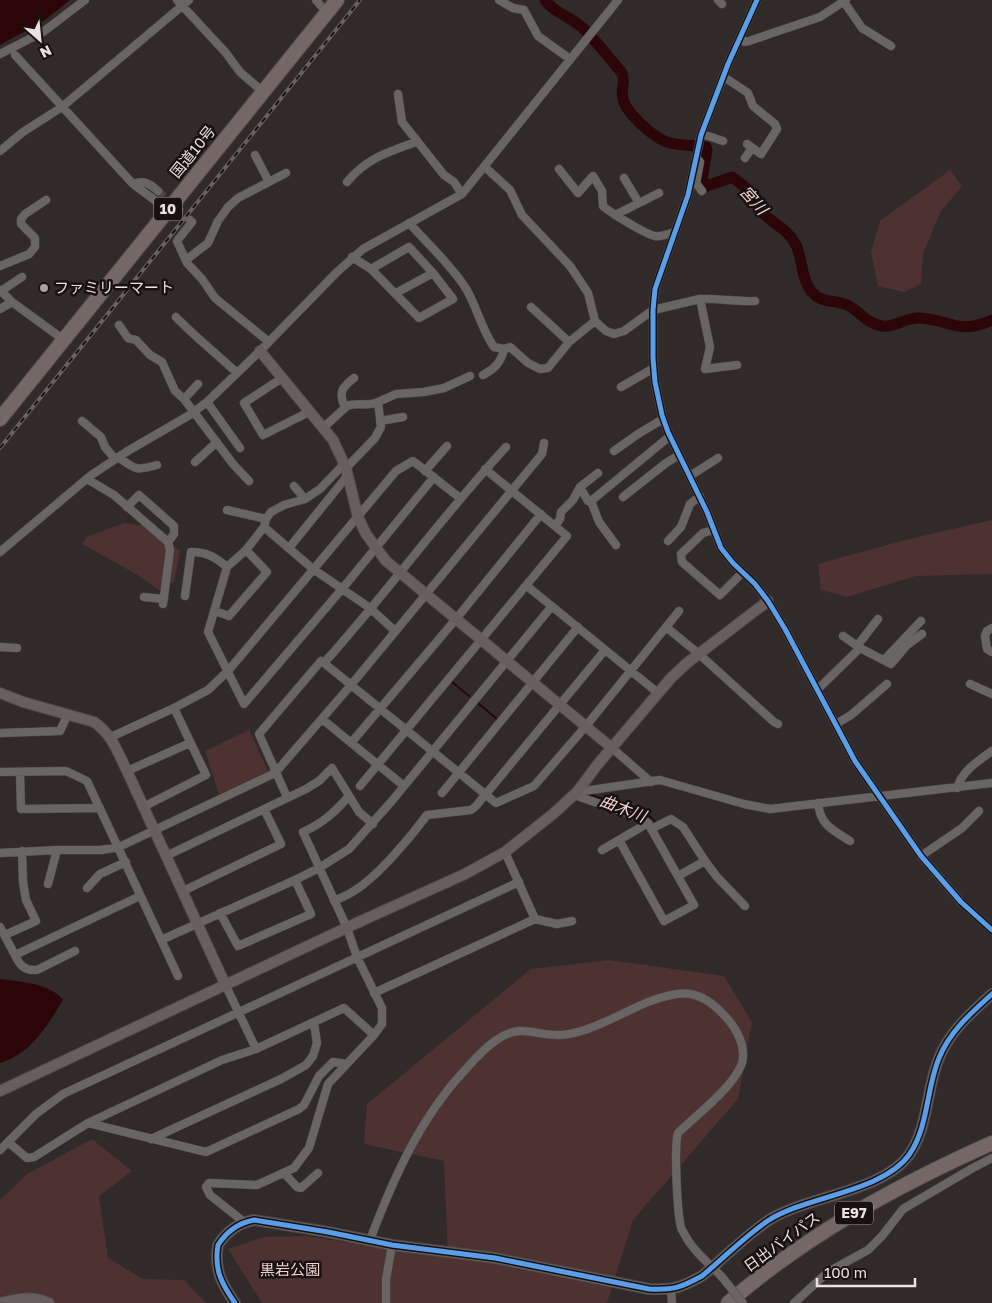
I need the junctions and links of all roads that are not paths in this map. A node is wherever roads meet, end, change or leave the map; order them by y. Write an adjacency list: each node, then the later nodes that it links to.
1 (85, 0): 12 (street)
2 (189, 0): 9 (street)
3 (337, 0): 16 (highway, 国道10号 / 10)
4 (499, 0): 14 (street)
5 (618, 0): 14 (street)
6 (757, 0): 10 (street)
7 (845, 1): 10 (street); 11 (street)
8 (321, 2): 16 (highway, 国道10号 / 10)
9 (179, 3): 16 (street); 18 (street)
10 (740, 38): 15 (street)
11 (891, 46)
12 (0, 54)
13 (15, 55): 18 (street)
14 (570, 59): 26 (street)
15 (724, 77): 19 (street); 25 (street)
16 (259, 89): 37 (highway, 国道10号 / 10)
17 (398, 94): 21 (street)
18 (62, 107): 22 (street); 32 (street)
19 (701, 135): 20 (street); 23 (street)
20 (723, 141)
21 (416, 142): 31 (street); 35 (street)
22 (0, 151)
23 (697, 154): 33 (street); 42 (street)
24 (256, 155): 30 (street)
25 (745, 158)
26 (485, 167): 35 (street); 58 (street)
27 (559, 169): 39 (street)
28 (286, 173): 30 (street)
29 (624, 178): 38 (street)
30 (269, 182): 44 (street)
31 (347, 182)
32 (133, 184): 37 (street); 37 (street)
33 (702, 191)
34 (659, 193): 38 (street)
35 (462, 194): 41 (street)
36 (46, 200): 45 (street)
37 (162, 201): 60 (highway, 国道10号 / 10)
38 (639, 203): 39 (street)
39 (615, 215): 42 (street)
40 (190, 220): 44 (street)
41 (409, 223): 43 (street); 63 (street)
42 (674, 232): 56 (street)
43 (352, 257): 46 (street); 61 (street)
44 (186, 260): 61 (street)
45 (0, 266)
46 (371, 269): 47 (street); 50 (street)
47 (433, 273): 50 (street); 50 (street)
48 (22, 277): 49 (street)
49 (1, 290): 53 (street)
50 (396, 293)
51 (700, 299): 52 (street); 56 (street); 65 (street)
52 (755, 301)
53 (12, 302): 55 (street); 60 (street)
54 (531, 308): 62 (street)
55 (0, 309)
56 (653, 310): 58 (street); 66 (street)
57 (176, 317): 67 (street)
58 (595, 321): 62 (street)
59 (119, 325): 74 (street)
60 (61, 337): 77 (highway, 国道10号 / 10); 82 (highway, 国道10号 / 10)
61 (269, 342): 64 (street)
62 (570, 342): 63 (street)
63 (504, 349): 68 (street)
64 (260, 351): 67 (street); 70 (street)
65 (737, 365)
66 (654, 368): 73 (street); 83 (street)
67 (238, 373): 75 (street)
68 (482, 375)
69 (470, 376): 76 (street)
70 (282, 378): 80 (street); 80 (street)
71 (354, 378): 78 (street)
72 (198, 384): 74 (street)
73 (621, 387)
74 (184, 399): 79 (street)
75 (206, 402): 79 (street); 92 (street)
76 (378, 402): 78 (street); 85 (street)
77 (0, 404)
78 (345, 408): 86 (street)
79 (194, 412): 88 (street); 95 (street)
80 (309, 412): 86 (street)
81 (403, 417): 85 (street)
82 (0, 419)
83 (664, 419): 87 (street); 93 (street)
84 (82, 421): 95 (street)
85 (380, 421): 99 (street)
86 (323, 428): 99 (street)
87 (670, 436): 94 (street); 114 (street)
88 (217, 442): 97 (street); 106 (street)
89 (544, 442): 109 (street)
90 (447, 446): 101 (street)
91 (506, 447): 100 (street)
92 (240, 448)
93 (614, 451)
94 (679, 455): 103 (street); 110 (street)
95 (116, 458): 98 (street); 105 (street)
96 (718, 458): 103 (street)
97 (195, 462)
98 (157, 465)
99 (346, 469): 113 (street); 118 (street); 125 (street)
100 (486, 469): 109 (street); 112 (street)
101 (425, 470): 104 (street); 118 (street)
102 (598, 473): 108 (street)
103 (690, 476): 111 (street)
104 (434, 477): 112 (street); 126 (street)
105 (87, 479): 115 (street); 128 (street)
106 (248, 481)
107 (294, 486): 113 (street)
108 (580, 487): 114 (street); 120 (street)
109 (511, 490): 117 (street); 135 (street)
110 (624, 496)
111 (700, 496): 121 (street); 122 (street)
112 (460, 498): 131 (street)
113 (305, 499): 119 (street)
114 (591, 502): 124 (street)
115 (128, 507): 123 (street); 123 (street)
116 (227, 510): 119 (street)
117 (540, 514): 120 (street); 143 (street)
118 (358, 517): 126 (street); 130 (street)
119 (265, 524): 125 (street); 127 (street)
120 (555, 526): 133 (street)
121 (713, 530): 132 (street); 132 (street)
122 (668, 541)
123 (168, 542): 137 (street)
124 (616, 545)
125 (289, 548): 130 (street)
126 (376, 549): 131 (street); 134 (street)
127 (246, 550): 129 (street); 141 (street)
128 (0, 552)
129 (227, 567): 136 (street); 141 (street)
130 (314, 568): 134 (street); 163 (street)
131 (399, 572): 135 (street); 140 (street)
132 (743, 572): 138 (street)
133 (527, 586): 139 (street); 152 (street)
134 (342, 589): 140 (street); 163 (street)
135 (426, 594): 143 (street); 149 (street)
136 (185, 596)
137 (144, 597)
138 (768, 601): 158 (street); 168 (street)
139 (552, 606): 146 (street); 160 (street)
140 (370, 608): 149 (street); 161 (street)
141 (215, 611): 163 (street)
142 (679, 611): 147 (street)
143 (456, 619): 152 (street); 174 (street)
144 (878, 619): 154 (street)
145 (921, 621): 159 (street)
146 (578, 627): 156 (street); 164 (street)
147 (666, 627): 158 (street); 162 (street)
148 (992, 628): 157 (street)
149 (395, 630): 167 (street)
150 (922, 634): 159 (street)
151 (843, 636): 154 (street)
152 (482, 640): 160 (street); 180 (street)
153 (0, 647): 155 (street)
154 (859, 647): 159 (street); 168 (street)
155 (17, 648)
156 (605, 650): 162 (street); 172 (street)
157 (992, 652)
158 (699, 654): 170 (street); 177 (street)
159 (884, 660)
160 (508, 661): 164 (street); 186 (street)
161 (324, 663): 167 (street); 192 (street)
162 (631, 671): 170 (street); 179 (street)
163 (228, 672): 173 (street)
164 (533, 683): 172 (street); 193 (street)
165 (887, 684): 178 (street)
166 (970, 684): 171 (street)
167 (351, 685): 174 (street); 176 (street)
168 (818, 690): 178 (street)
169 (0, 693): 175 (street)
170 (658, 693): 185 (street)
171 (992, 694)
172 (561, 705): 179 (street); 201 (street)
173 (174, 708): 182 (street); 183 (street)
174 (380, 709): 180 (street); 184 (street)
175 (68, 714): 181 (street); 182 (street)
176 (322, 719): 184 (street); 192 (street)
177 (778, 724)
178 (836, 724): 204 (street)
179 (586, 726): 185 (street); 201 (street)
180 (406, 730): 186 (street); 188 (street)
181 (0, 732)
182 (110, 737): 189 (street)
183 (190, 742): 189 (street); 206 (street)
184 (351, 743): 188 (street)
185 (612, 748): 194 (street); 200 (street)
186 (432, 751): 193 (street); 197 (street)
187 (992, 751): 198 (street)
188 (377, 765): 196 (street); 197 (street)
189 (127, 771): 206 (street)
190 (0, 772): 191 (street)
191 (20, 772): 207 (street); 207 (street)
192 (275, 773): 203 (street); 212 (street)
193 (458, 773): 199 (street); 201 (street)
194 (651, 782): 200 (street); 205 (street)
195 (992, 783): 198 (street)
196 (360, 786)
197 (404, 786): 210 (street)
198 (957, 788): 204 (street)
199 (442, 793)
200 (576, 794): 211 (street); 219 (street)
201 (485, 795): 233 (street)
202 (349, 796): 203 (street); 210 (street); 225 (street)
203 (287, 797): 208 (street)
204 (879, 797): 205 (street); 222 (street)
205 (818, 803): 214 (street)
206 (143, 807): 212 (street)
207 (100, 808): 215 (street)
208 (264, 809): 221 (street); 231 (street)
209 (979, 811): 222 (street)
210 (372, 824): 225 (street)
211 (650, 826): 213 (street); 223 (street); 226 (street)
212 (155, 831): 215 (street); 221 (street)
213 (619, 840): 217 (street); 226 (street)
214 (850, 841)
215 (119, 847): 216 (street); 224 (street)
216 (57, 850): 218 (street); 229 (street)
217 (602, 850)
218 (22, 851): 220 (street); 242 (street)
219 (504, 852): 228 (street); 240 (street)
220 (0, 853)
221 (166, 856): 231 (street)
222 (921, 856): 241 (street)
223 (705, 861): 226 (street); 234 (street)
224 (126, 862): 230 (street); 232 (street)
225 (319, 868): 227 (street); 233 (street)
226 (678, 876)
227 (295, 880): 235 (street); 235 (street)
228 (519, 882): 236 (street); 246 (street)
229 (48, 884)
230 (87, 888)
231 (183, 891): 238 (street)
232 (140, 896): 243 (street); 245 (street)
233 (334, 901): 240 (street)
234 (745, 906)
235 (220, 913): 238 (street)
236 (536, 919): 237 (street); 249 (street)
237 (572, 921)
238 (197, 924): 243 (street); 248 (street)
239 (0, 927): 242 (street)
240 (347, 928): 246 (street); 248 (street)
241 (992, 930)
242 (5, 935): 245 (street)
243 (161, 940): 247 (street)
244 (75, 951): 245 (street)
245 (16, 955)
246 (357, 957): 249 (street); 251 (street)
247 (178, 976)
248 (226, 986): 251 (street); 256 (street)
249 (374, 993): 253 (street)
250 (992, 994): 268 (street)
251 (238, 1013): 254 (street); 259 (street)
252 (314, 1023): 253 (street); 254 (street); 258 (street)
253 (374, 1035): 255 (street)
254 (256, 1049): 257 (street)
255 (346, 1064): 258 (street); 263 (street)
256 (0, 1090)
257 (88, 1122): 258 (street); 259 (street)
258 (151, 1139)
259 (8, 1142): 261 (street)
260 (992, 1143): 275 (highway, 日出バイパス / E97)
261 (0, 1150)
262 (992, 1158): 277 (street)
263 (284, 1173): 264 (street); 265 (street)
264 (318, 1173)
265 (244, 1222): 266 (street); 272 (street)
266 (370, 1240): 267 (street); 268 (street)
267 (392, 1245): 269 (street); 273 (street)
268 (713, 1267): 269 (street); 276 (street, bridge)
269 (671, 1290): 274 (street)
270 (0, 1303): 271 (street)
271 (49, 1303)
272 (234, 1303)
273 (386, 1303)
274 (672, 1303)
275 (728, 1303)
276 (744, 1303)
277 (794, 1303)

